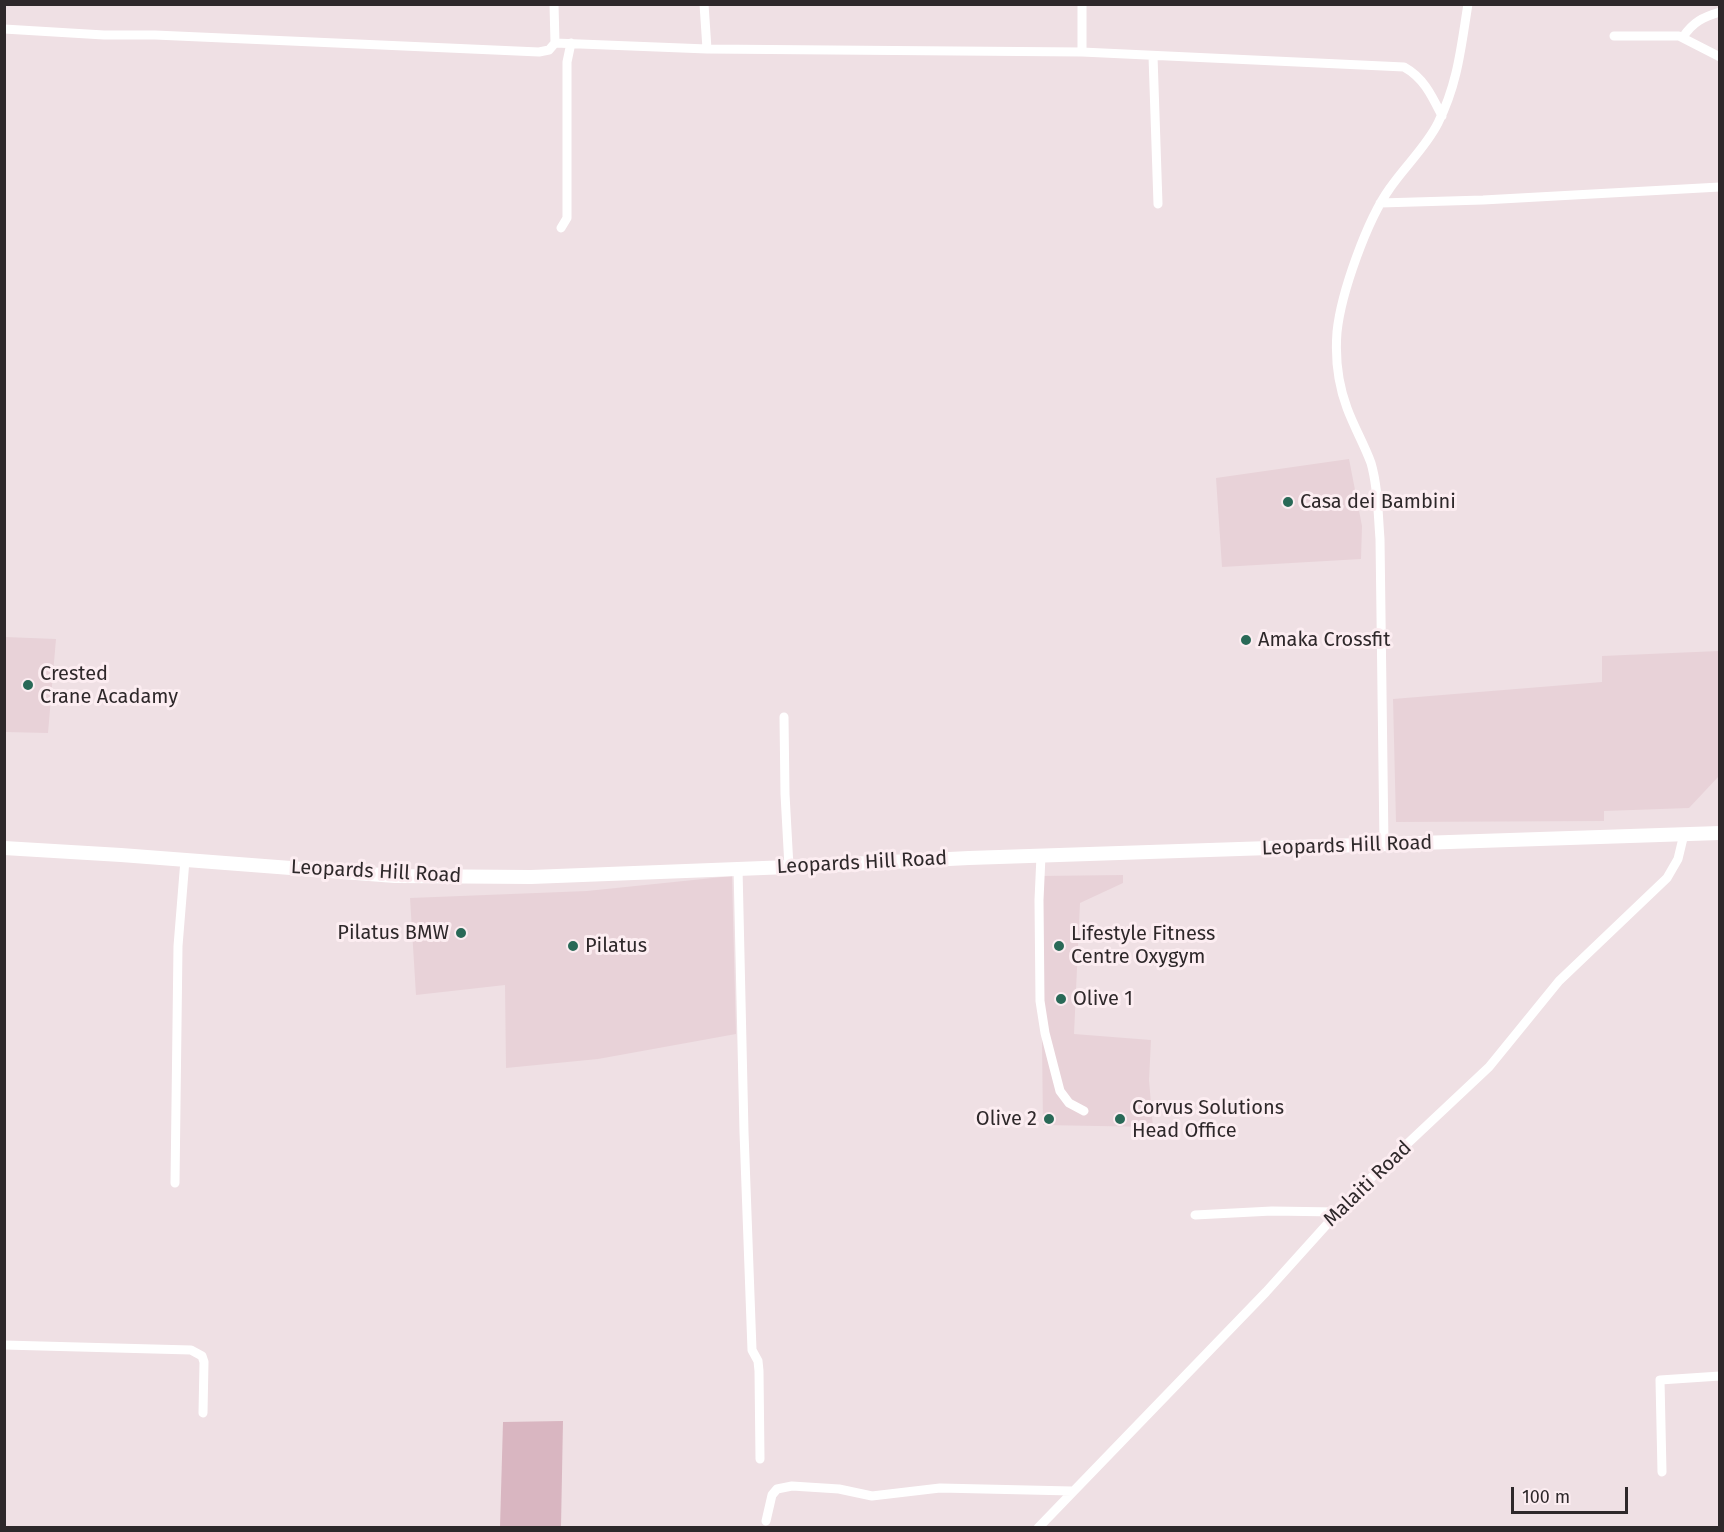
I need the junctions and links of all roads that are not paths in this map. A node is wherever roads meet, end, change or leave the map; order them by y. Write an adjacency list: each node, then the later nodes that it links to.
1 (554, 4): 9 (street)
2 (704, 4): 11 (street)
3 (1082, 4): 12 (street)
4 (1468, 4): 15 (street)
5 (1719, 12): 8 (street)
6 (4, 29): 9 (street)
7 (1614, 36): 8 (street)
8 (1683, 37): 14 (street)
9 (555, 43): 10 (street)
10 (571, 44): 11 (street); 19 (street)
11 (707, 49): 12 (street)
12 (1082, 52): 13 (street)
13 (1153, 56): 15 (street); 18 (street)
14 (1719, 57)
15 (1442, 116): 17 (street)
16 (1719, 187): 17 (street)
17 (1380, 203): 23 (street)
18 (1158, 204)
19 (561, 228)
20 (784, 717): 27 (street)
21 (1719, 832): 22 (main road, Leopards Hill Road)
22 (1683, 834): 23 (main road, Leopards Hill Road); 31 (street, Malaiti Road)
23 (1384, 845): 25 (main road, Leopards Hill Road)
24 (4, 848): 26 (main road, Leopards Hill Road)
25 (1041, 856): 27 (main road, Leopards Hill Road); 29 (street)
26 (185, 860): 28 (main road, Leopards Hill Road); 30 (street)
27 (789, 867): 28 (main road, Leopards Hill Road)
28 (738, 868): 36 (street)
29 (1084, 1111)
30 (175, 1183)
31 (1337, 1212): 32 (street); 38 (street, Malaiti Road)
32 (1195, 1215)
33 (4, 1345): 35 (street)
34 (1719, 1376): 37 (street)
35 (203, 1413)
36 (760, 1459)
37 (1662, 1472)
38 (1072, 1491): 39 (street); 40 (street, Malaiti Road)
39 (766, 1521)
40 (1038, 1527)

